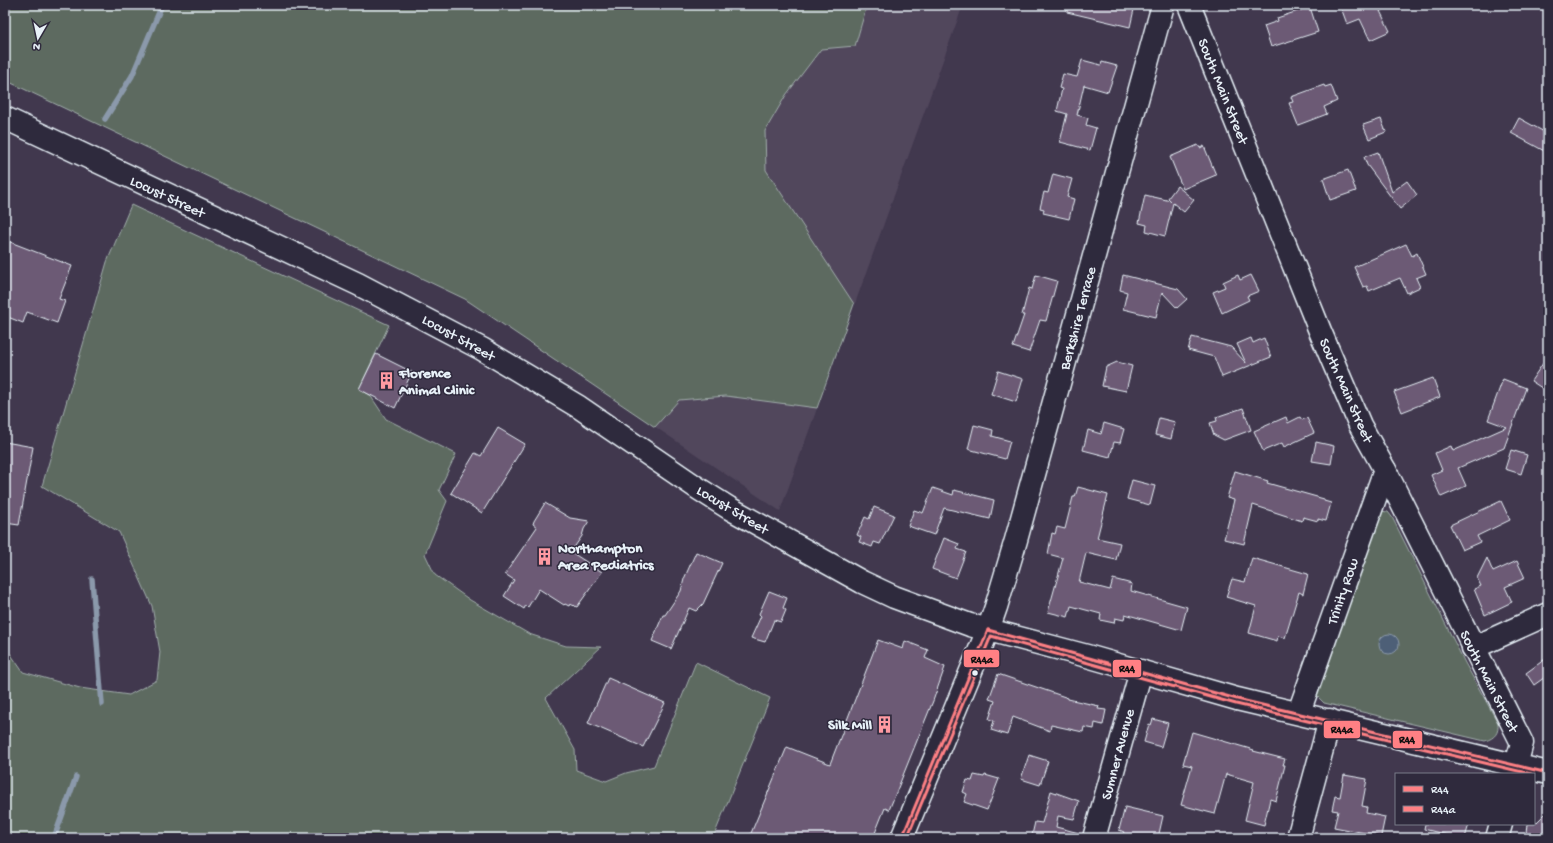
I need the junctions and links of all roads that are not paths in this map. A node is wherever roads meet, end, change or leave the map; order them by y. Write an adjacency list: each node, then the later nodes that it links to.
1 (1163, 5): 6 (main road, Berkshire Terrace)
2 (1189, 5): 4 (main road, South Main Street)
3 (5, 118): 6 (main road, Locust Street)
4 (1385, 470): 7 (main road, South Main Street); 9 (main road, Trinity Row)
5 (1548, 614): 7 (main road)
6 (988, 630): 8 (main road, Locust Street); 14 (main road, Berkshire Terrace)
7 (1473, 648): 11 (main road, South Main Street)
8 (1141, 671): 9 (main road, Locust Street); 15 (main road, Sumner Avenue)
9 (1299, 712): 10 (main road, Locust Street)
10 (1330, 720): 11 (main road, Locust Street); 16 (main road)
11 (1515, 770): 12 (main road, Locust Street)
12 (1548, 773)
13 (1501, 825): 17 (main road)
14 (902, 838)
15 (1094, 838)
16 (1298, 838)
17 (1497, 838)

